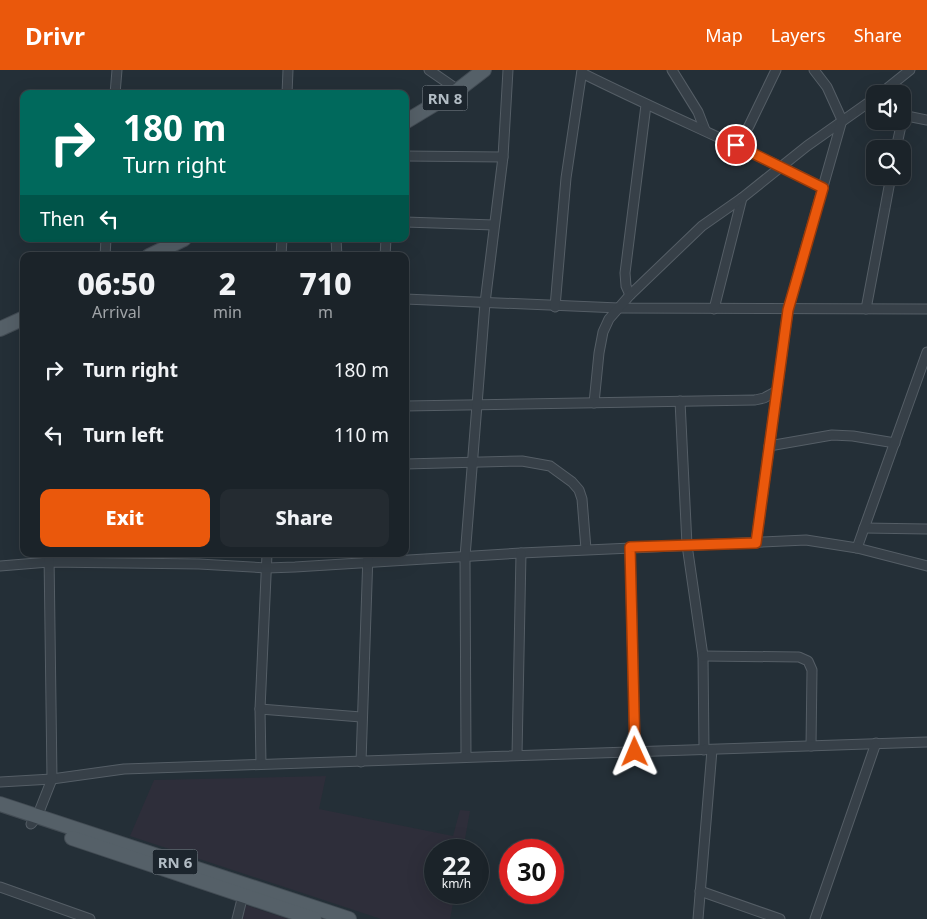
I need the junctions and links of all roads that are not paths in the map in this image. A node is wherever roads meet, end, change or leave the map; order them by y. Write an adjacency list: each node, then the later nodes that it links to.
1 (117, 70): 12 (street)
2 (288, 70): 13 (street)
3 (429, 70): 14 (street)
4 (484, 70): 14 (main road, RN 8)
5 (508, 70): 24 (street)
6 (672, 70): 21 (street)
7 (776, 70): 22 (street)
8 (814, 70): 19 (street)
9 (910, 70): 11 (street)
10 (582, 72): 15 (street); 36 (street)
11 (891, 85)
12 (115, 90)
13 (287, 90)
14 (458, 90): 18 (main road, RN 8)
15 (646, 105): 21 (street); 33 (street)
16 (866, 106): 19 (street)
17 (911, 117): 20 (street)
18 (409, 120)
19 (842, 120): 25 (street); 27 (street)
20 (927, 120)
21 (705, 130): 22 (street)
22 (736, 145): 25 (street)
23 (409, 156): 24 (street)
24 (503, 158): 30 (street)
25 (782, 166): 27 (street); 28 (street)
26 (889, 185): 41 (street)
27 (823, 188): 40 (street)
28 (742, 198): 33 (street); 38 (street)
29 (409, 222): 30 (street)
30 (494, 225): 35 (street)
31 (178, 242): 32 (main road)
32 (157, 252)
33 (630, 295): 37 (street)
34 (409, 300): 35 (street)
35 (485, 303): 36 (street); 49 (street)
36 (554, 307): 37 (street)
37 (619, 308): 38 (street); 47 (street)
38 (714, 309): 40 (street)
39 (927, 309): 41 (street)
40 (788, 310): 41 (street); 45 (street)
41 (866, 310)
42 (20, 320): 43 (main road)
43 (0, 328)
44 (927, 352): 50 (street)
45 (776, 391): 46 (street); 51 (street)
46 (680, 401): 47 (street); 57 (street)
47 (594, 403): 49 (street)
48 (409, 406): 49 (street)
49 (478, 406): 52 (street)
50 (894, 443): 51 (street); 54 (street)
51 (769, 446): 56 (street)
52 (473, 462): 53 (street); 60 (street); 63 (street)
53 (409, 464)
54 (864, 528): 55 (street); 59 (street)
55 (927, 529)
56 (756, 543): 57 (street); 59 (street)
57 (687, 545): 58 (street); 69 (street)
58 (630, 547): 60 (street); 76 (street)
59 (857, 548): 67 (street)
60 (586, 549): 61 (street)
61 (521, 552): 63 (street); 77 (street)
62 (267, 557): 68 (street)
63 (465, 557): 65 (street); 78 (street)
64 (49, 558): 66 (street); 68 (street); 81 (street)
65 (368, 558): 68 (street); 71 (street)
66 (0, 566)
67 (927, 566)
68 (266, 568): 70 (street)
69 (703, 656): 74 (street); 75 (street)
70 (260, 709): 71 (street); 80 (street)
71 (361, 717): 79 (street)
72 (876, 743): 73 (street); 74 (street); 95 (street)
73 (925, 743)
74 (811, 746): 75 (street)
75 (708, 750): 76 (street); 87 (street)
76 (635, 752): 77 (street)
77 (517, 755): 78 (street)
78 (466, 757): 79 (street)
79 (360, 762): 80 (street)
80 (261, 764): 81 (street)
81 (52, 778): 82 (street); 85 (street)
82 (0, 782)
83 (0, 804): 85 (main road, RN 6)
84 (0, 814): 85 (main road, RN 6)
85 (34, 820): 88 (main road, RN 6); 92 (main road, RN 6)
86 (0, 887): 89 (street)
87 (700, 891): 93 (street); 94 (street)
88 (243, 896): 90 (street); 91 (main road, RN 6)
89 (90, 919)
90 (237, 919)
91 (314, 919)
92 (349, 919)
93 (698, 919)
94 (780, 919)
95 (815, 919)

